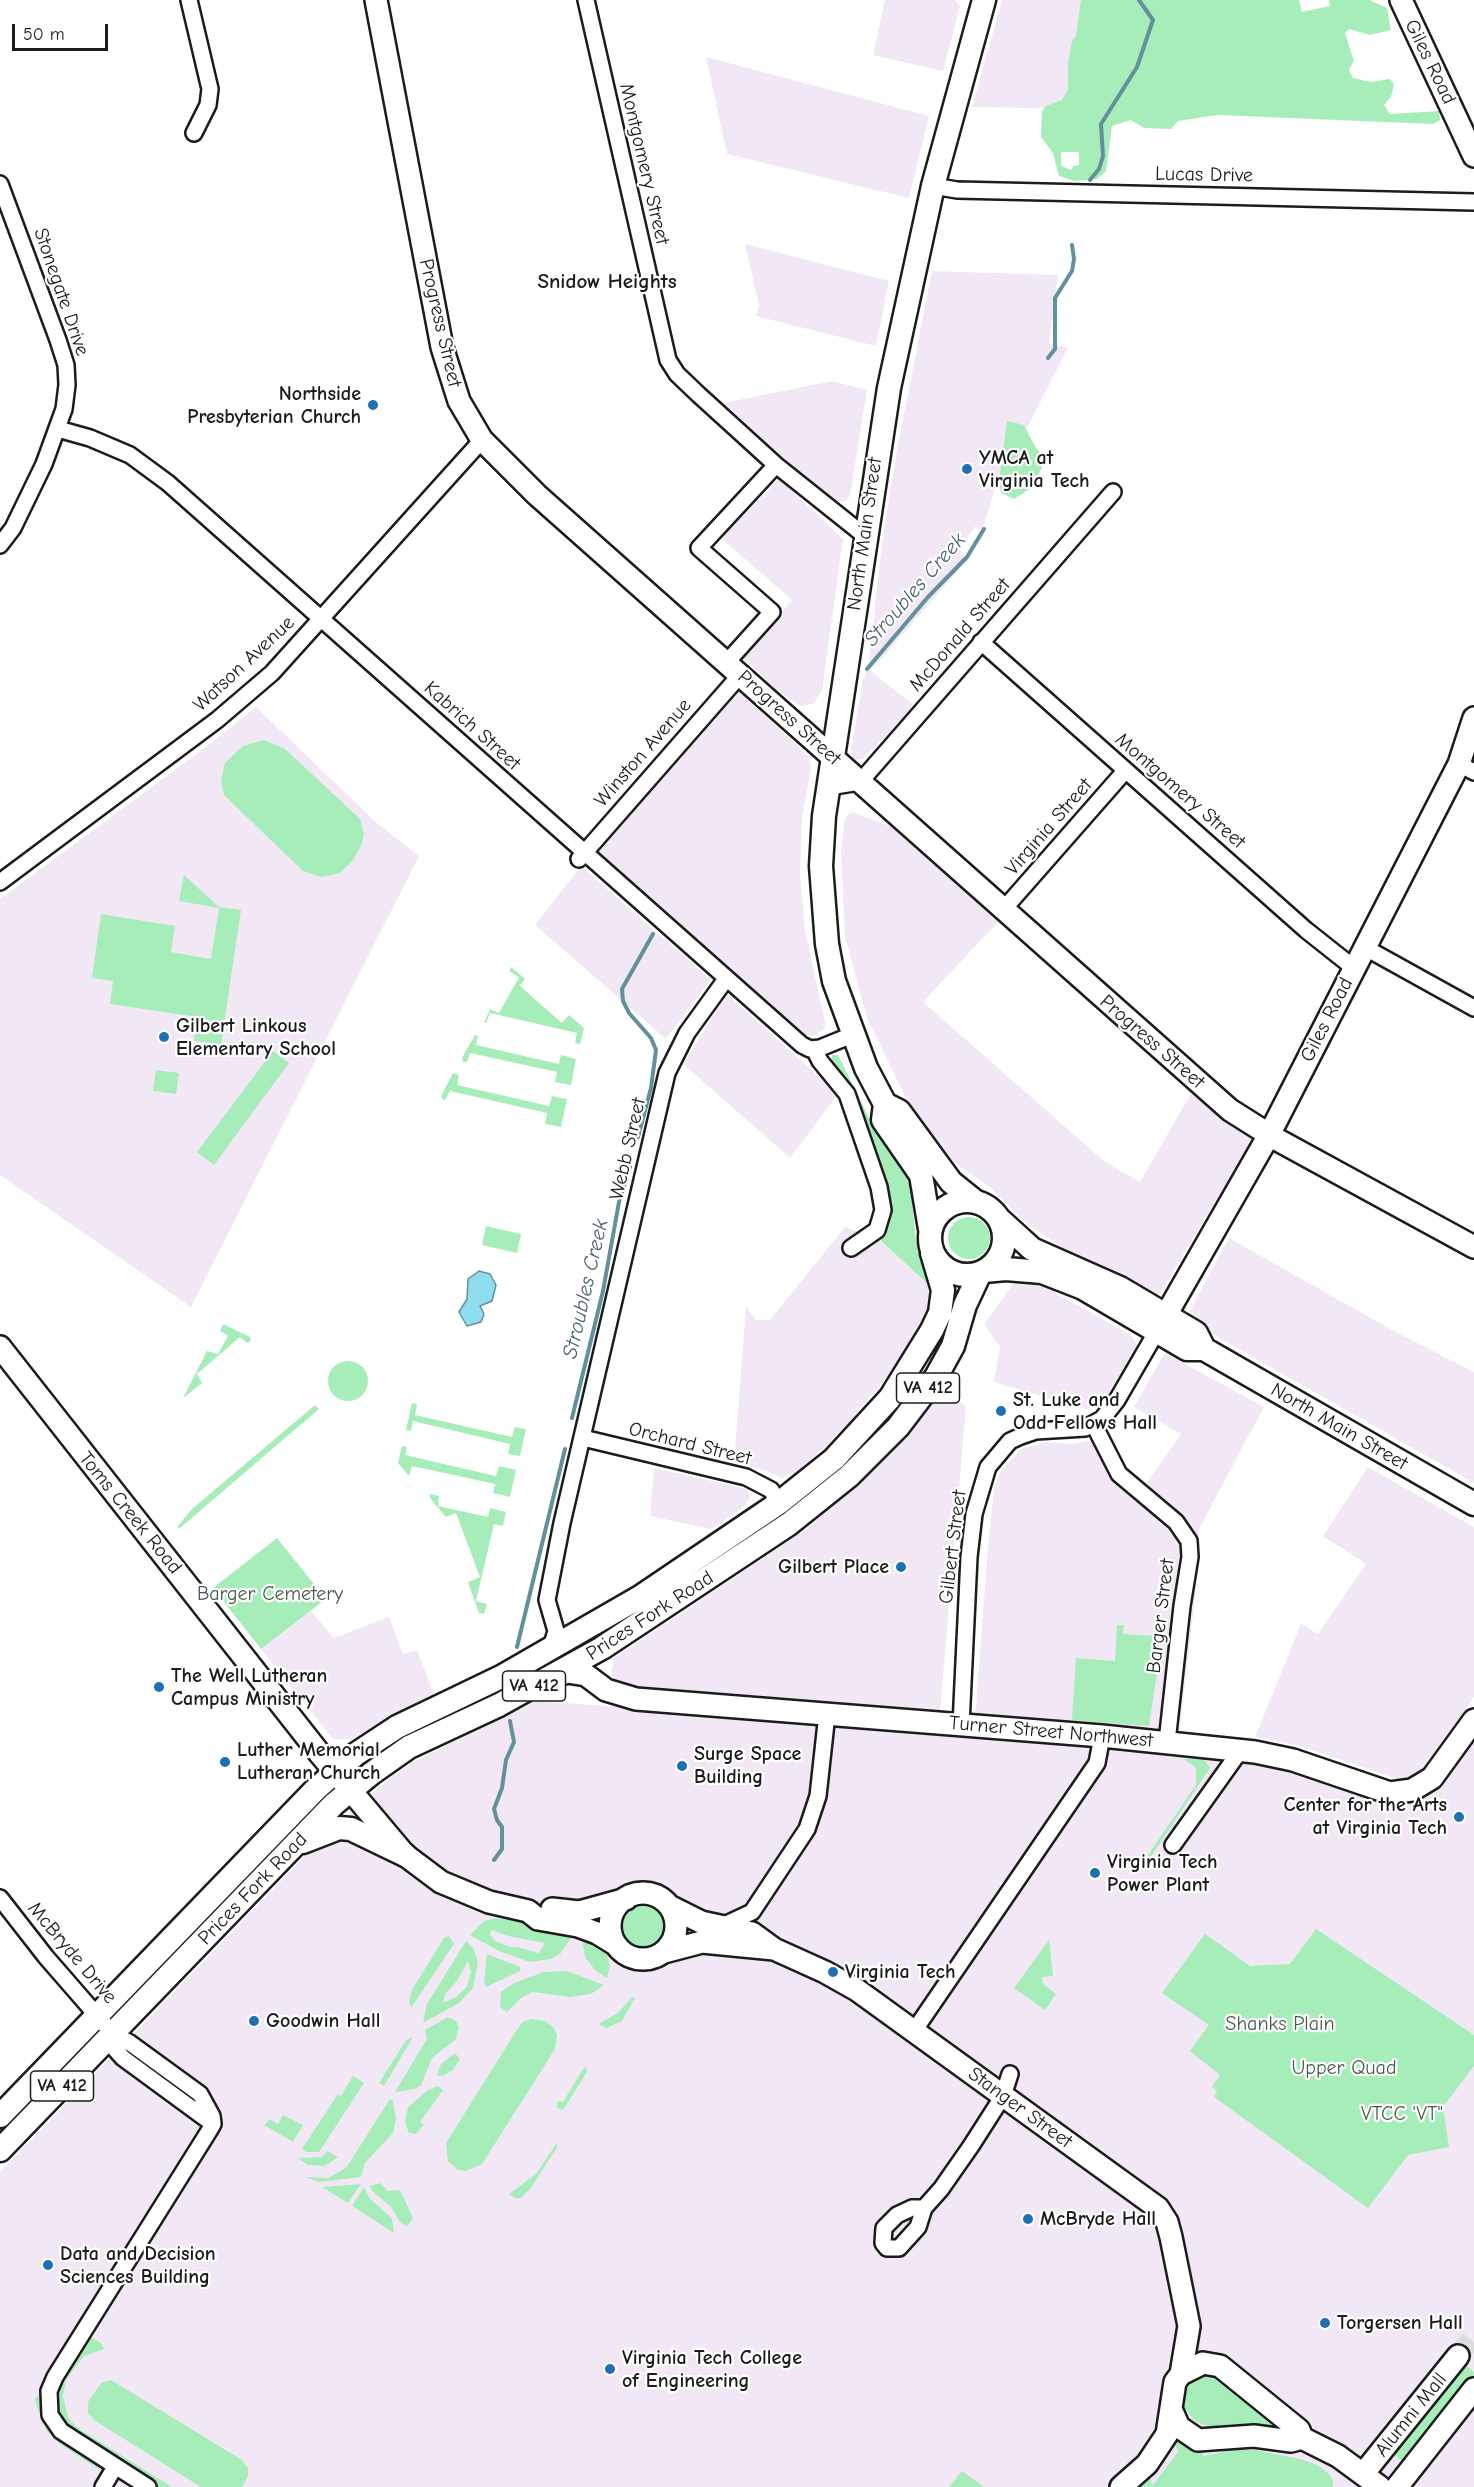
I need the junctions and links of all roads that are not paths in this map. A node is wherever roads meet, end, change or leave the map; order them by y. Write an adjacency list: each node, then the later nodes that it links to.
1 (189, 0): 6 (street)
2 (376, 0): 12 (street, Progress Street)
3 (586, 0): 13 (street, Montgomery Street)
4 (984, 0): 9 (main road, North Main Street)
5 (1401, 0): 7 (street, Giles Road)
6 (194, 133)
7 (1474, 156)
8 (0, 184): 11 (street, Stonegate Drive)
9 (933, 186): 10 (street, Lucas Drive); 15 (main road, North Main Street)
10 (1474, 202)
11 (58, 429): 16 (street, Stonegate Drive); 17 (street, Kabrich Street)
12 (482, 440): 17 (street, Watson Avenue); 19 (street, Progress Street)
13 (776, 465): 15 (street, Montgomery Street); 19 (street, Winston Avenue)
14 (1113, 492): 18 (street, McDonald Street)
15 (865, 536): 21 (main road, North Main Street)
16 (0, 545)
17 (322, 620): 26 (street, Kabrich Street); 27 (street, Watson Avenue)
18 (981, 642): 23 (street, Montgomery Street); 24 (street, McDonald Street)
19 (734, 668): 21 (street, Progress Street); 26 (street, Winston Avenue)
20 (1474, 718): 22 (street, Giles Road)
21 (833, 758): 24 (street, Progress Street); 25 (main road, North Main Street)
22 (1467, 768): 29 (street, Giles Road)
23 (1125, 771): 28 (street, Virginia Street); 30 (street, Montgomery Street)
24 (860, 782): 25 (street); 28 (street, Progress Street)
25 (829, 787): 33 (main road, North Main Street)
26 (580, 857): 31 (street, Kabrich Street)
27 (0, 882)
28 (1003, 910): 36 (street, Progress Street)
29 (1364, 947): 30 (street, Giles Road); 32 (street)
30 (1354, 968): 36 (street, Giles Road)
31 (726, 979): 34 (street, Kabrich Street); 47 (street, Webb Street)
32 (1474, 1008)
33 (852, 1035): 34 (street); 35 (main road, North Main Street)
34 (814, 1049): 41 (street)
35 (885, 1104): 37 (main road, North Main Street); 39 (main road, North Main Street)
36 (1269, 1135): 40 (street, Progress Street); 44 (street, Giles Road)
37 (976, 1202): 38 (main road); 39 (main road)
38 (999, 1219): 43 (main road); 44 (main road, North Main Street)
39 (930, 1229): 42 (main road)
40 (1474, 1247)
41 (851, 1248)
42 (932, 1253): 43 (main road); 48 (main road, Prices Fork Road / VA 412)
43 (982, 1272): 44 (main road); 51 (main road, Prices Fork Road / VA 412)
44 (1162, 1323): 46 (street); 50 (main road, North Main Street)
45 (0, 1347): 65 (street, Toms Creek Road)
46 (1094, 1425): 61 (street, Gilbert Street); 63 (street, Barger Street)
47 (583, 1438): 49 (street, Orchard Street); 53 (street, Webb Street)
48 (834, 1459): 49 (main road, Prices Fork Road / VA 412); 51 (main road)
49 (779, 1503): 52 (main road); 54 (main road, Prices Fork Road / VA 412)
50 (1474, 1504)
51 (789, 1524): 52 (main road, Prices Fork Road / VA 412)
52 (744, 1556): 55 (main road, Prices Fork Road / VA 412)
53 (555, 1624): 54 (street); 56 (street, Webb Street)
54 (588, 1629): 56 (main road, Prices Fork Road / VA 412)
55 (612, 1642): 57 (main road, Prices Fork Road / VA 412); 58 (street)
56 (550, 1651): 65 (main road, Prices Fork Road / VA 412)
57 (548, 1679): 58 (street, Turner Street Northwest); 66 (main road, Prices Fork Road / VA 412)
58 (594, 1679): 59 (street, Turner Street Northwest)
59 (827, 1714): 61 (street, Turner Street Northwest); 74 (street)
60 (1474, 1720): 64 (street, Turner Street Northwest)
61 (961, 1725): 62 (street, Turner Street Northwest)
62 (1102, 1736): 63 (street, Turner Street Northwest); 81 (street)
63 (1167, 1742): 64 (street, Turner Street Northwest)
64 (1240, 1750): 67 (street)
65 (335, 1772): 66 (street, Toms Creek Road); 80 (main road, Prices Fork Road / VA 412)
66 (351, 1790): 68 (main road, Prices Fork Road / VA 412); 69 (street)
67 (1173, 1845)
68 (289, 1851): 69 (main road); 82 (main road, Prices Fork Road / VA 412)
69 (405, 1855): 73 (street)
70 (0, 1898): 80 (street, McBryde Drive)
71 (628, 1898): 72 (street); 73 (street); 77 (street)
72 (671, 1908): 75 (street, Stanger Street); 79 (street)
73 (528, 1911): 77 (street)
74 (752, 1912): 75 (street); 76 (street)
75 (722, 1926): 76 (street, Stanger Street)
76 (752, 1934): 78 (street, Stanger Street)
77 (615, 1944): 79 (street)
78 (774, 1949): 79 (street, Stanger Street); 81 (street, Stanger Street)
79 (664, 1952)
80 (98, 2016): 82 (street, McBryde Drive); 85 (main road, Prices Fork Road / VA 412)
81 (914, 2031): 84 (street, Stanger Street)
82 (113, 2034): 86 (main road, Prices Fork Road / VA 412); 95 (street, McBryde Drive)
83 (1010, 2074): 84 (street)
84 (1003, 2096): 87 (street); 88 (street, Stanger Street)
85 (0, 2116)
86 (0, 2150)
87 (924, 2208)
88 (1189, 2325): 90 (street, Stanger Street); 91 (street, Stanger Street)
89 (1458, 2356): 96 (street, Alumni Mall)
90 (1221, 2366): 91 (street); 94 (street, Stanger Street)
91 (1181, 2374): 93 (street, Stanger Street)
92 (1474, 2389): 100 (street, Alumni Mall)
93 (1171, 2409): 94 (street); 99 (street, Stanger Street)
94 (1302, 2438): 96 (street)
95 (115, 2467): 97 (street); 98 (street)
96 (1371, 2480)
97 (102, 2487)
98 (148, 2487)
99 (1121, 2487)
100 (1397, 2487)

